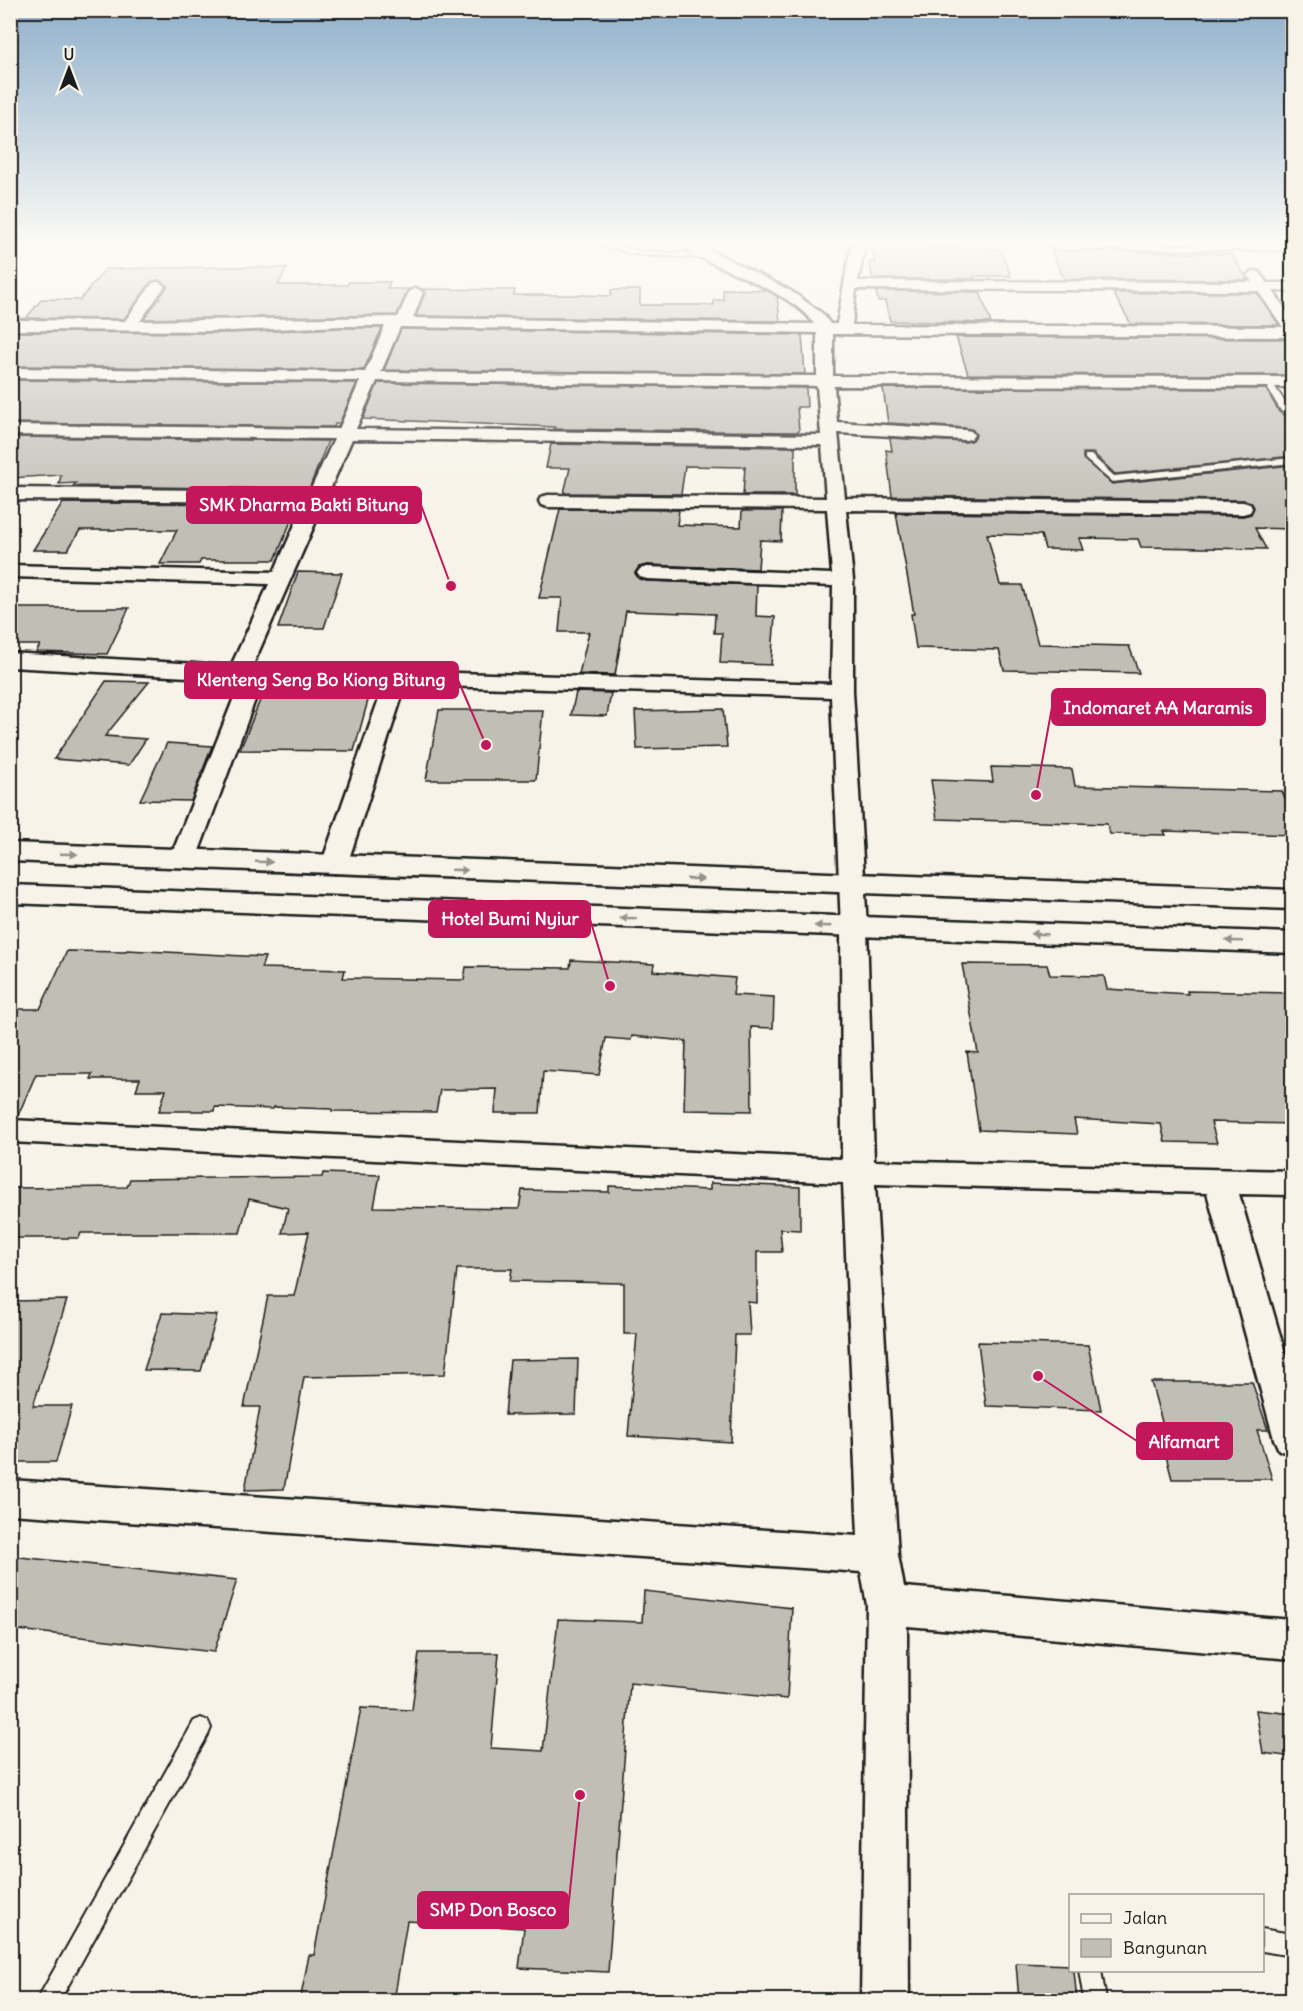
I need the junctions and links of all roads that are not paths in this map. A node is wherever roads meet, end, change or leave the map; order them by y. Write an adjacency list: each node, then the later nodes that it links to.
1 (391, 339): 4 (street)
2 (833, 339): 5 (street)
3 (10, 373): 4 (street)
4 (373, 376): 5 (street); 10 (street)
5 (825, 381): 6 (street); 11 (street)
6 (1293, 382)
7 (1272, 390): 8 (lane)
8 (1293, 417)
9 (10, 430): 10 (street)
10 (344, 433): 11 (street); 16 (street)
11 (829, 434): 12 (street); 18 (street)
12 (965, 435)
13 (1088, 457): 14 (lane)
14 (1293, 461)
15 (10, 494): 16 (street)
16 (318, 497): 22 (street)
17 (548, 501): 18 (street)
18 (838, 506): 19 (street); 23 (street)
19 (1243, 508)
20 (10, 571): 22 (street)
21 (647, 573): 23 (street)
22 (282, 578): 25 (street)
23 (843, 580): 26 (street)
24 (10, 660): 25 (street)
25 (246, 673): 26 (street); 29 (street)
26 (842, 691): 31 (street)
27 (392, 693): 30 (street)
28 (10, 852): 29 (street, one-way to 29)
29 (183, 859): 30 (street, one-way to 30)
30 (344, 865): 31 (street, one-way to 31); 34 (street)
31 (851, 884): 33 (street); 35 (street)
32 (10, 894): 34 (street)
33 (1293, 900)
34 (339, 907): 35 (street, one-way to 34)
35 (854, 927): 36 (street, one-way to 35); 38 (street)
36 (1293, 943)
37 (10, 1131): 38 (street)
38 (859, 1172): 39 (street); 43 (street)
39 (1220, 1182): 40 (street); 41 (street)
40 (1293, 1184)
41 (1293, 1439)
42 (10, 1497): 43 (street)
43 (878, 1555): 44 (street)
44 (887, 1605): 45 (street); 51 (street)
45 (1293, 1639)
46 (201, 1728): 50 (lane)
47 (1264, 1940): 48 (lane)
48 (1293, 1945)
49 (1090, 1972): 52 (lane)
50 (48, 2001)
51 (885, 2001)
52 (1095, 2001)

